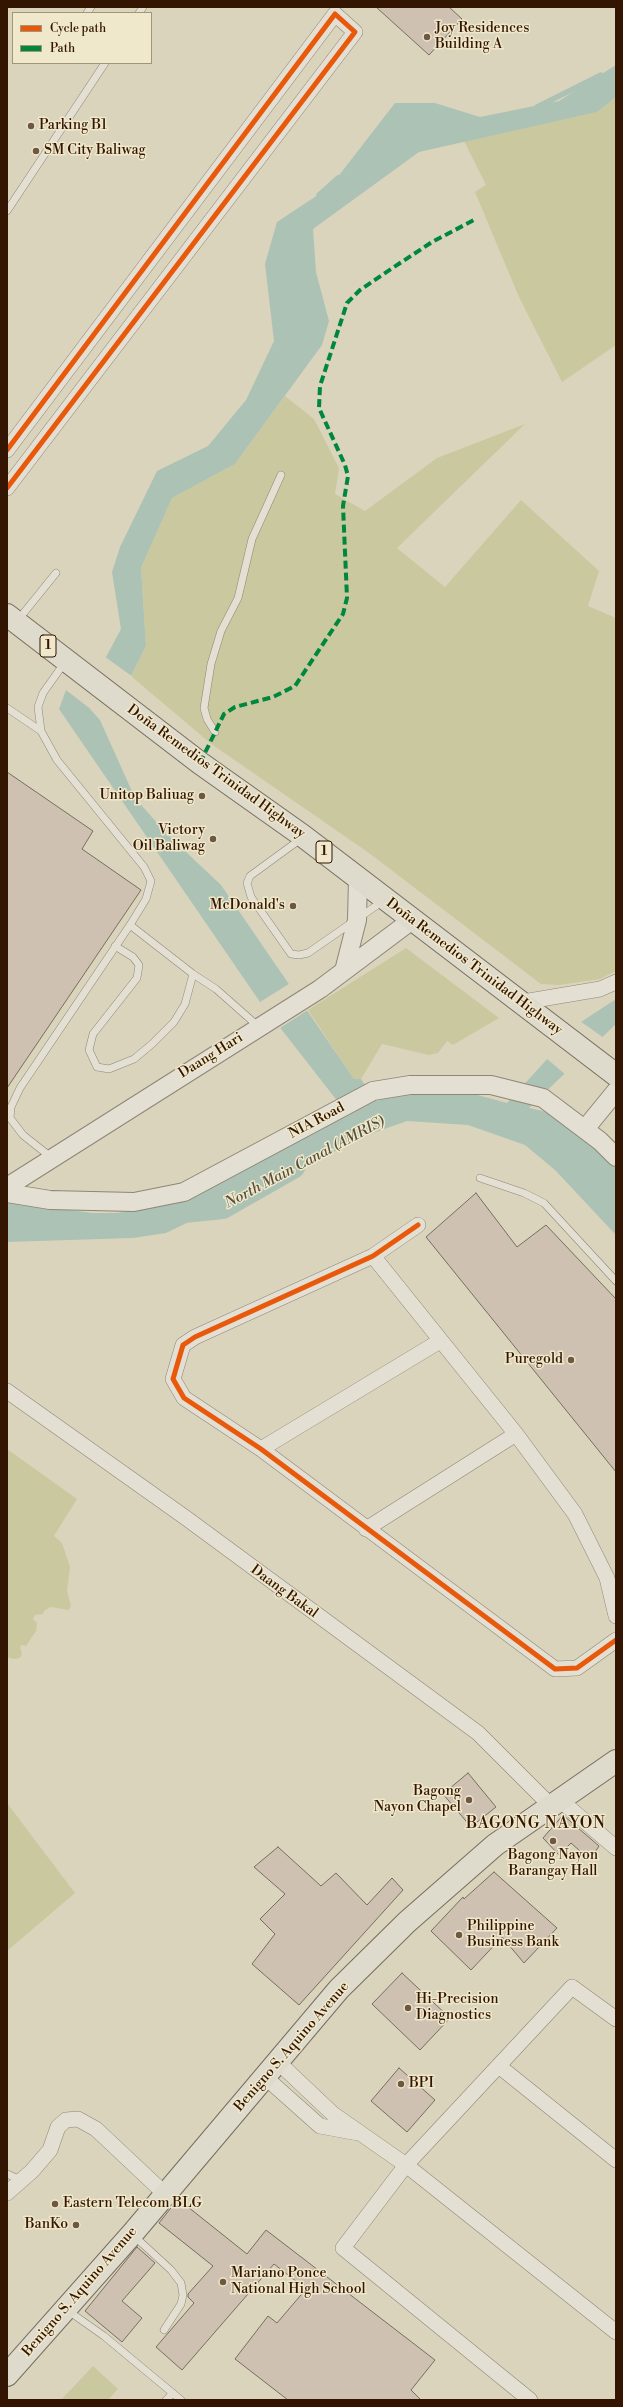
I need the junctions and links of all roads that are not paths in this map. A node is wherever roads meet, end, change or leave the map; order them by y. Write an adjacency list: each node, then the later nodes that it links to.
1 (105, 64): 2 (lane)
2 (7, 211)
3 (7, 450): 5 (street)
4 (281, 475): 11 (lane)
5 (7, 488)
6 (56, 573): 7 (lane)
7 (12, 618): 8 (main road, Doña Remedios Trinidad Highway / 1)
8 (66, 660): 10 (lane); 12 (main road, Doña Remedios Trinidad Highway / 1)
9 (7, 708): 10 (lane)
10 (41, 732): 17 (lane)
11 (216, 732)
12 (303, 836): 13 (main road, Doña Remedios Trinidad Highway / 1); 15 (lane)
13 (358, 878): 14 (main road, Doña Remedios Trinidad Highway / 1); 15 (street)
14 (385, 899): 15 (lane); 16 (main road, Doña Remedios Trinidad Highway / 1)
15 (357, 920): 19 (street)
16 (412, 920): 19 (street, Daang Hari); 22 (main road, Doña Remedios Trinidad Highway / 1)
17 (130, 925): 18 (lane); 20 (lane)
18 (115, 946): 20 (lane); 26 (lane)
19 (344, 972): 23 (street, Daang Hari)
20 (193, 974): 23 (lane)
21 (616, 982): 22 (street)
22 (523, 1002): 24 (main road, Doña Remedios Trinidad Highway / 1)
23 (259, 1027): 29 (street, Daang Hari)
24 (616, 1074)
25 (616, 1091): 27 (street)
26 (9, 1119): 29 (lane)
27 (584, 1129): 28 (street, NIA Road); 32 (street, NIA Road)
28 (616, 1157)
29 (52, 1158): 31 (street, Daang Hari)
30 (480, 1178): 35 (lane)
31 (7, 1187)
32 (7, 1193)
33 (418, 1225): 34 (street)
34 (373, 1256): 36 (street); 39 (street)
35 (616, 1281)
36 (440, 1341): 38 (street); 39 (street)
37 (7, 1391): 44 (street, Daang Bakal)
38 (516, 1434): 40 (street); 41 (street)
39 (262, 1450): 40 (street)
40 (366, 1529): 42 (street)
41 (616, 1616)
42 (614, 1644)
43 (616, 1760): 44 (main road, Benigno S. Aquino Avenue)
44 (555, 1803): 45 (street, Daang Bakal); 48 (main road, Benigno S. Aquino Avenue)
45 (616, 1848)
46 (616, 2019): 47 (street)
47 (500, 2066): 50 (street); 51 (street)
48 (272, 2070): 49 (street); 49 (street); 54 (main road, Benigno S. Aquino Avenue)
49 (365, 2134): 51 (street)
50 (616, 2160)
51 (406, 2165): 58 (street); 63 (street)
52 (14, 2177): 53 (street); 54 (street)
53 (7, 2193)
54 (164, 2193): 55 (main road, Benigno S. Aquino Avenue)
55 (132, 2234): 56 (main road, Benigno S. Aquino Avenue); 57 (lane)
56 (66, 2309): 59 (main road, Benigno S. Aquino Avenue); 60 (lane)
57 (164, 2330)
58 (616, 2332)
59 (7, 2375)
60 (173, 2393): 61 (lane); 62 (lane)
61 (166, 2400)
62 (181, 2400)
63 (530, 2400)

